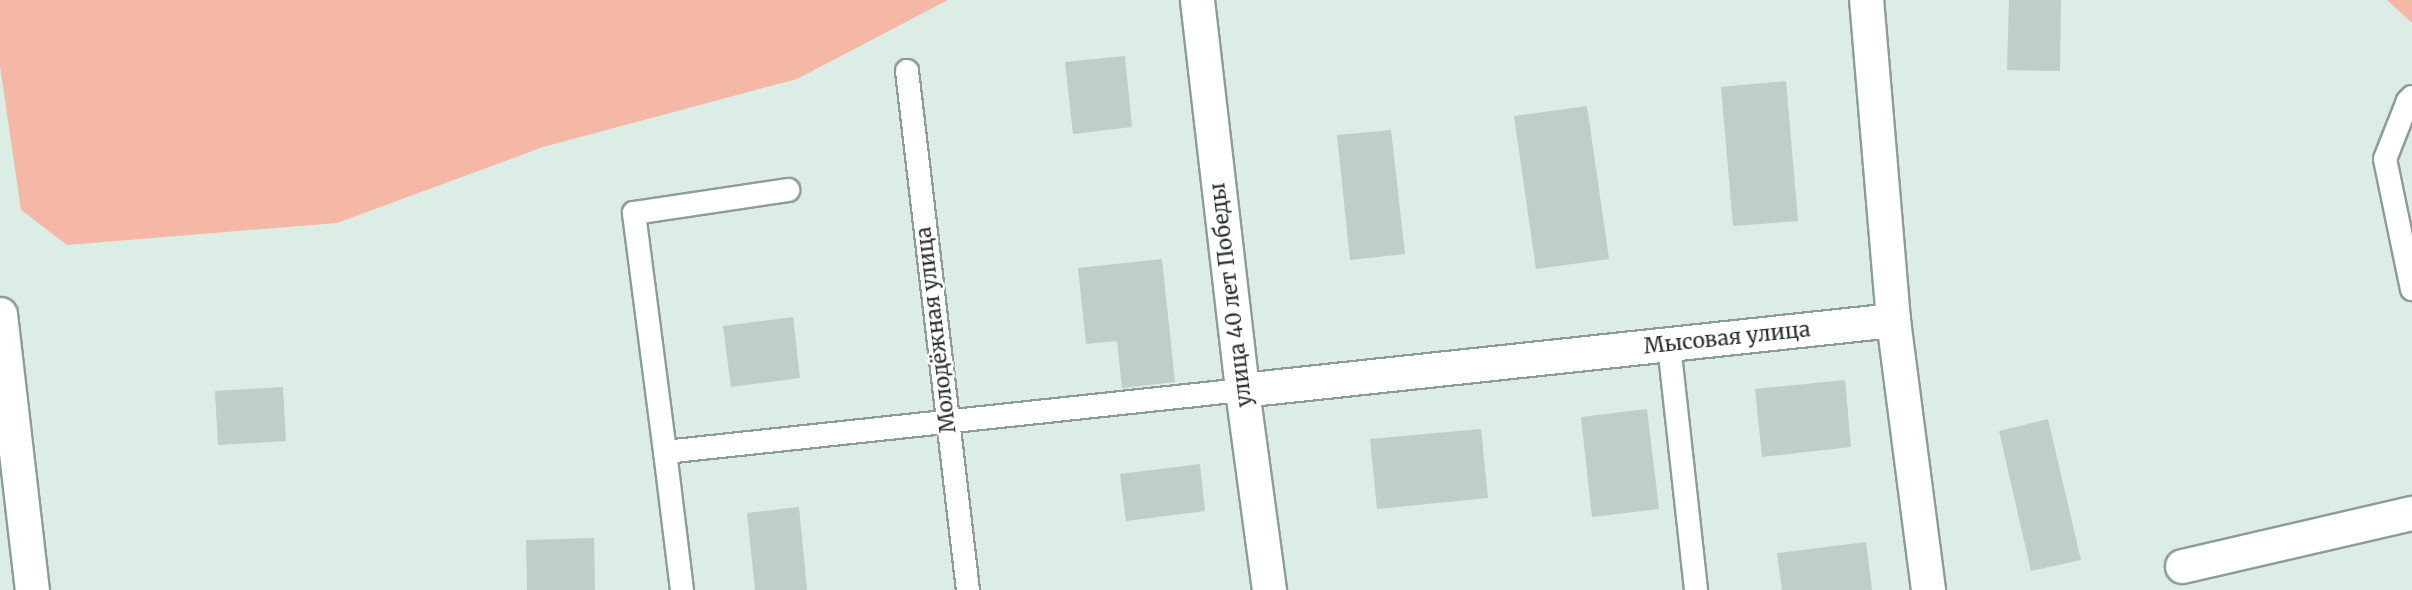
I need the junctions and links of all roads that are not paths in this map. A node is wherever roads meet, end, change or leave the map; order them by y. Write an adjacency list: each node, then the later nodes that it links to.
1 (1197, 0): 10 (street, улица 40 лет Победы)
2 (1866, 0): 8 (street)
3 (907, 71): 11 (lane, Молодёжная улица)
4 (2412, 97): 6 (lane)
5 (789, 190): 12 (lane)
6 (2412, 289)
7 (0, 314): 15 (street)
8 (1893, 320): 9 (street, Мысовая улица); 20 (street)
9 (1669, 345): 10 (street, Мысовая улица); 19 (lane)
10 (1242, 390): 11 (lane); 18 (street, улица 40 лет Победы)
11 (947, 421): 12 (lane); 17 (lane, Молодёжная улица)
12 (665, 452): 16 (lane)
13 (2412, 513): 14 (street)
14 (2182, 566)
15 (32, 590)
16 (682, 590)
17 (968, 590)
18 (1269, 590)
19 (1696, 590)
20 (1928, 590)

